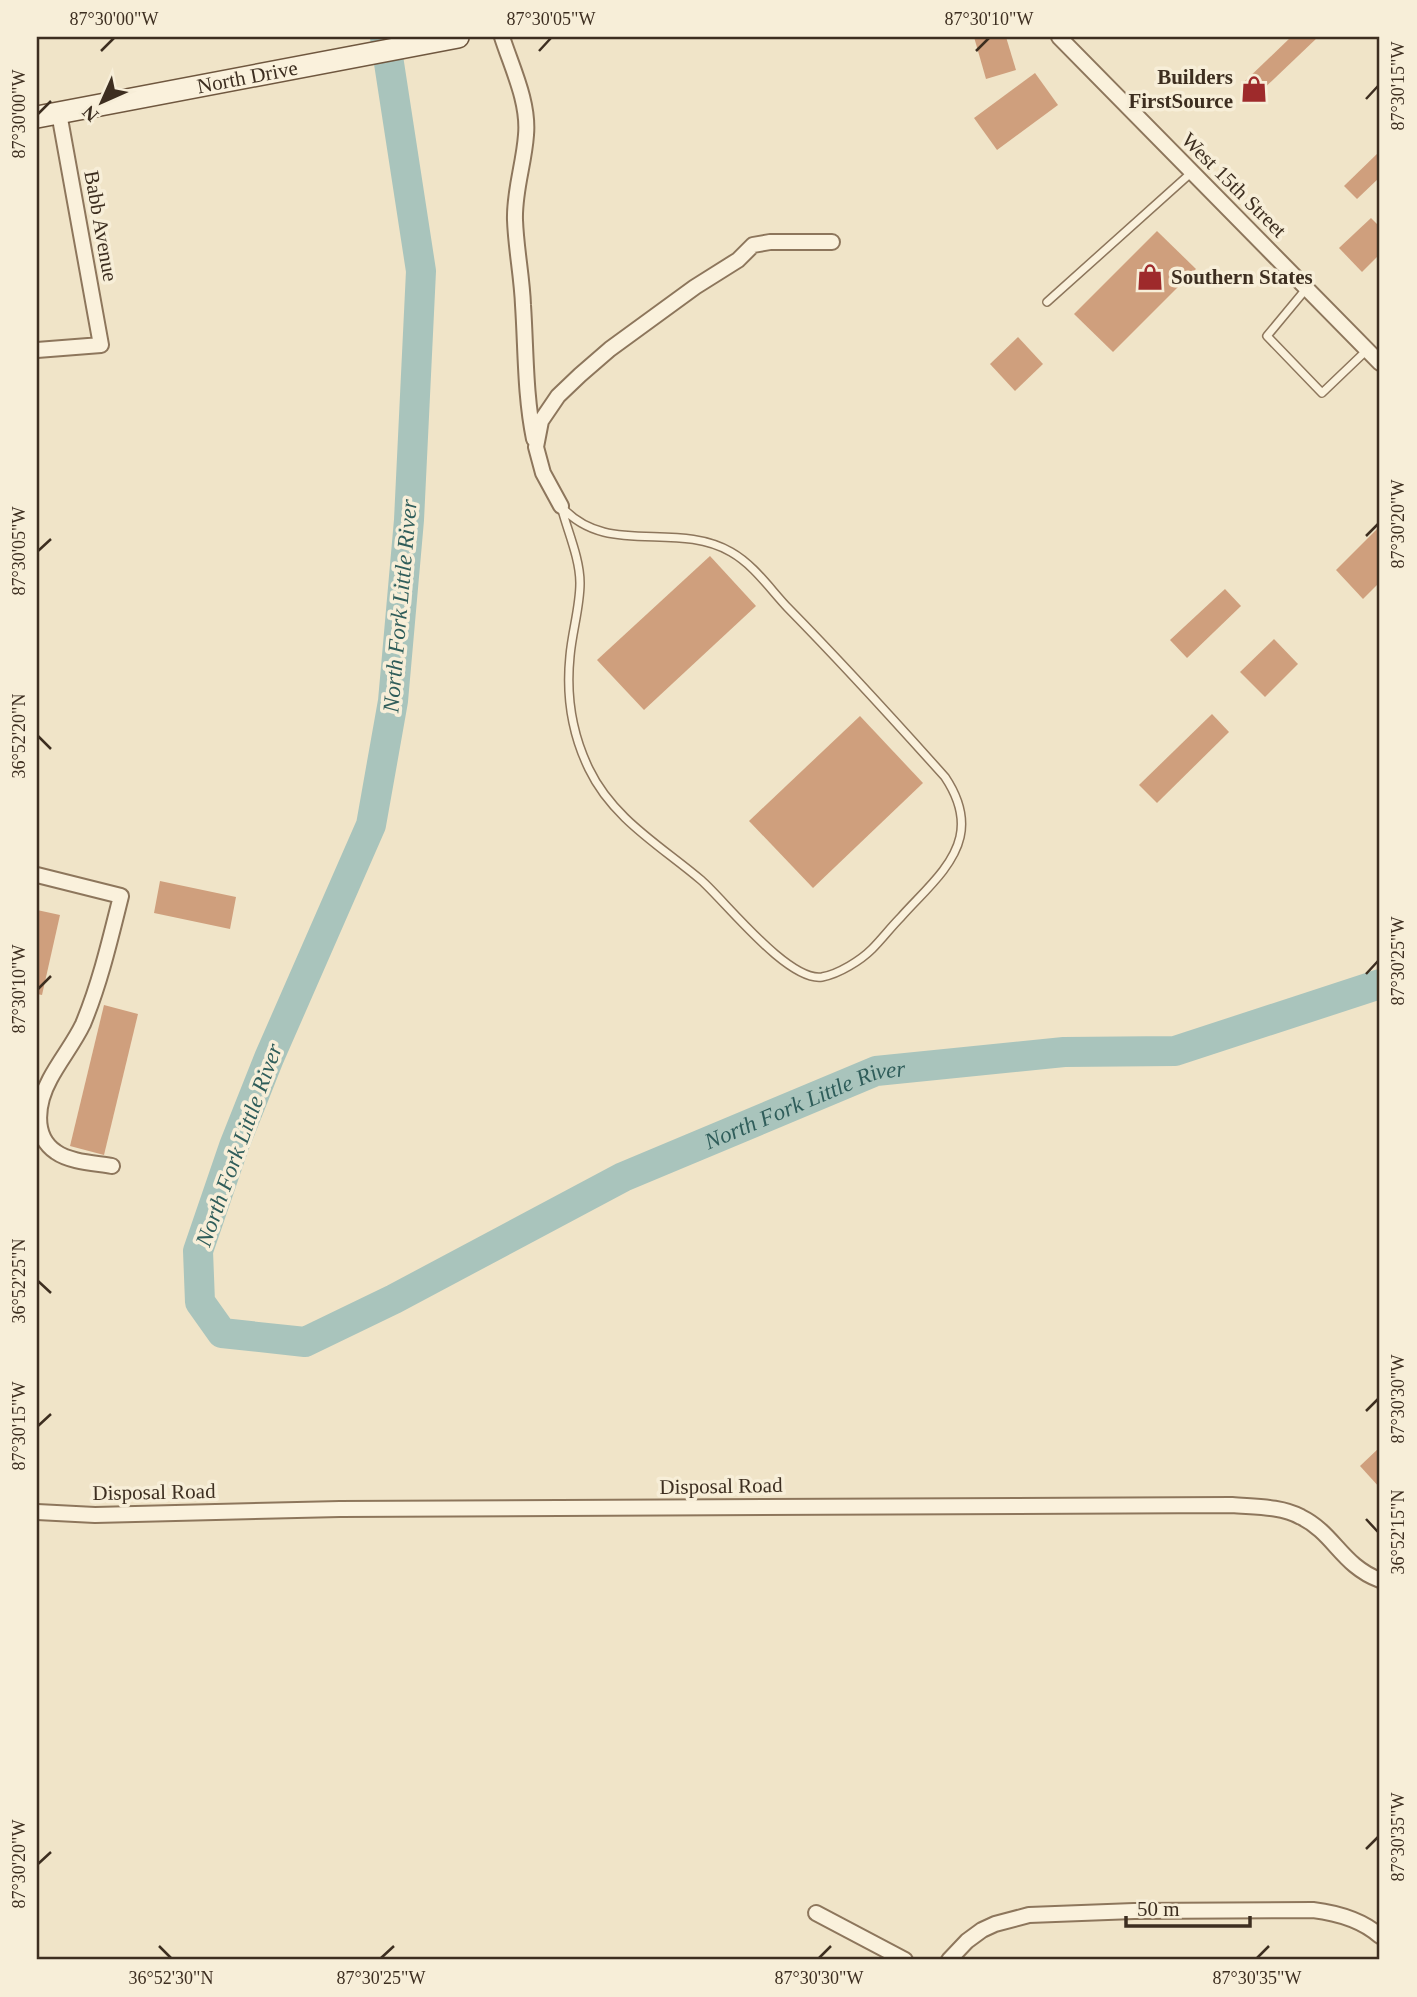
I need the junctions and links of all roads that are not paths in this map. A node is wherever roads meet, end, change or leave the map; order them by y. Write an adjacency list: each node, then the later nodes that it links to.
1 (458, 37): 4 (main road, North Drive)
2 (502, 37): 13 (street)
3 (1059, 37): 6 (street, West 15th Street)
4 (59, 113): 5 (main road, North Drive); 10 (street, Babb Avenue)
5 (37, 117)
6 (1192, 172): 8 (street, West 15th Street); 9 (lane)
7 (832, 242): 13 (street)
8 (1307, 289): 11 (street, West 15th Street); 11 (lane)
9 (1047, 302)
10 (37, 350)
11 (1367, 350): 12 (street, West 15th Street)
12 (1380, 363)
13 (536, 447): 14 (street)
14 (561, 506): 14 (lane)
15 (37, 875): 16 (street)
16 (113, 1166)
17 (37, 1512): 18 (street, Disposal Road)
18 (1380, 1580)
19 (816, 1913): 21 (street)
20 (1380, 1936): 22 (street)
21 (905, 1960)
22 (949, 1960)

